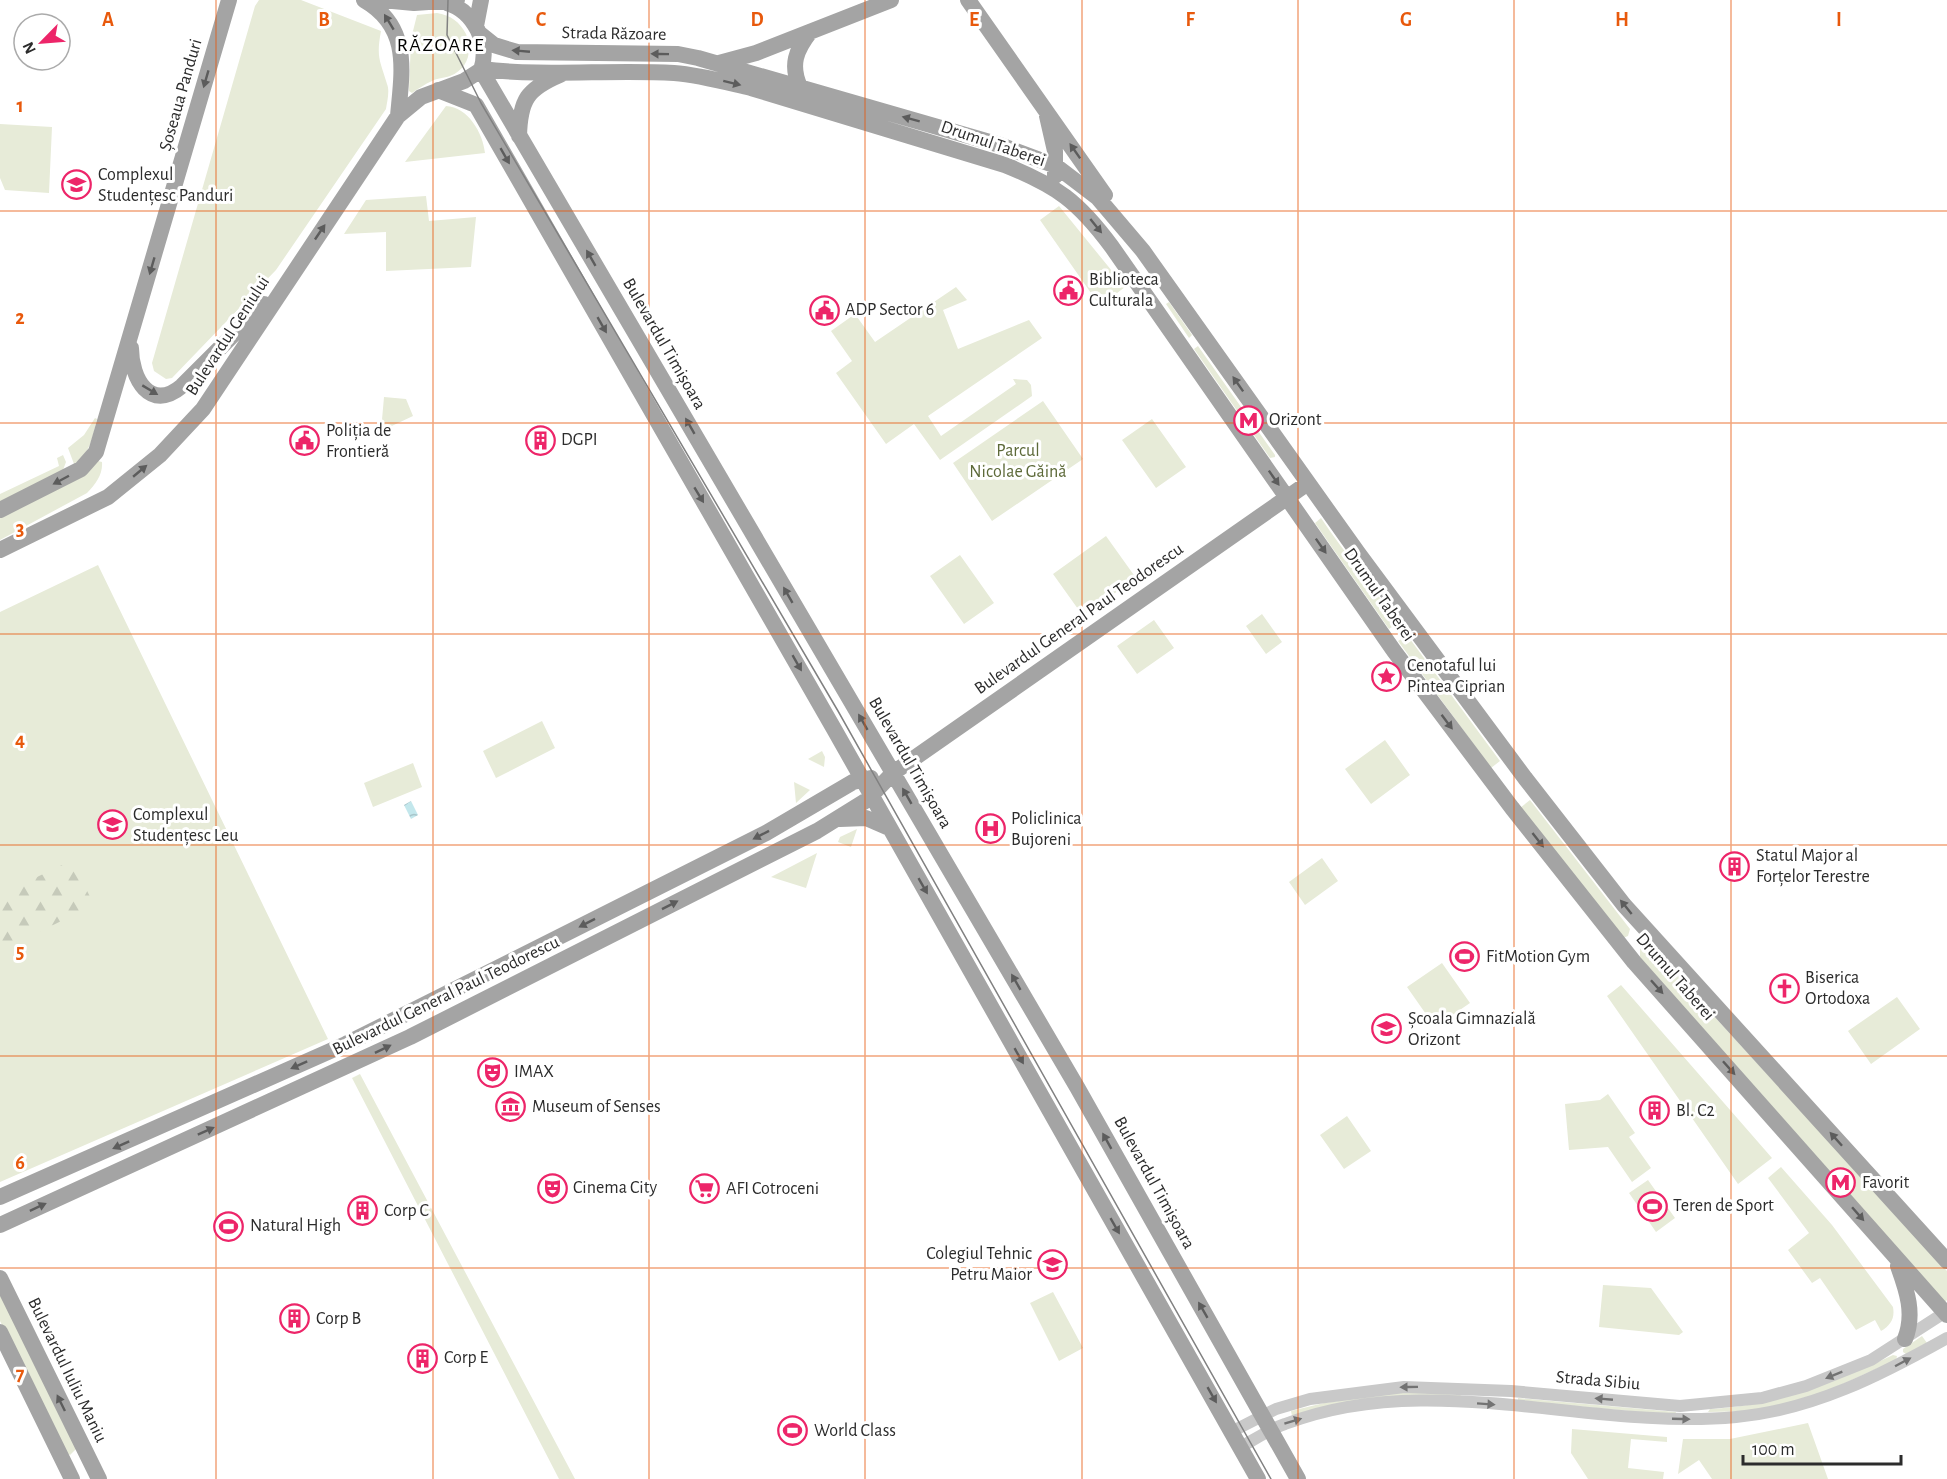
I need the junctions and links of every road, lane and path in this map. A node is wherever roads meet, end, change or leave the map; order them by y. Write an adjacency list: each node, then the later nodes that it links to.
1 (229, 0): 10 (main road, Șoseaua Panduri)
2 (238, 0): 10 (main road)
3 (364, 0): 20 (main road, one-way to 3)
4 (382, 0): 8 (main road)
5 (481, 0): 11 (main road)
6 (891, 0): 9 (main road)
7 (968, 0): 19 (main road)
8 (452, 1): 11 (main road, Strada Răzoare)
9 (863, 6): 12 (main road)
10 (223, 23): 27 (main road, Șoseaua Panduri, one-way to 27)
11 (477, 30): 13 (main road, Strada Răzoare, one-way to 11); 14 (main road)
12 (810, 32): 13 (main road); 17 (main road)
13 (717, 63): 16 (main road); 17 (main road, Drumul Taberei)
14 (481, 69): 15 (main road); 18 (main road, Bulevardul Geniului); 21 (main road, Bulevardul Timișoara)
15 (563, 73): 16 (main road); 21 (main road)
16 (675, 74): 23 (main road, Drumul Taberei, one-way to 23)
17 (800, 87): 22 (main road, Drumul Taberei, one-way to 17)
18 (438, 90): 20 (main road, Bulevardul Geniului); 34 (main road, one-way to 34)
19 (1046, 109): 22 (main road); 24 (main road, one-way to 19)
20 (398, 116): 25 (main road, Bulevardul Geniului, one-way to 20)
21 (519, 136): 33 (main road, Bulevardul Timișoara, one-way to 21)
22 (1056, 166): 23 (main road); 24 (main road, Drumul Taberei)
23 (1053, 187): 28 (main road, Drumul Taberei, one-way to 28)
24 (1143, 251): 26 (main road, Drumul Taberei)
25 (288, 280): 27 (main road, one-way to 25); 32 (main road, Bulevardul Geniului, one-way to 25)
26 (1202, 334): 28 (main road); 29 (main road, Drumul Taberei, one-way to 26)
27 (131, 339): 31 (main road, one-way to 31)
28 (1183, 348): 30 (main road, Drumul Taberei, one-way to 30)
29 (1308, 483): 30 (main road, Bulevardul General Paul Teodorescu); 38 (main road, Drumul Taberei, one-way to 29)
30 (1287, 498): 33 (main road, Bulevardul General Paul Teodorescu); 39 (main road, Drumul Taberei, one-way to 39)
31 (0, 510)
32 (0, 550)
33 (893, 773): 34 (main road, Bulevardul General Paul Teodorescu); 35 (main road, Bulevardul General Paul Teodorescu); 49 (main road, Bulevardul Timișoara, one-way to 33)
34 (862, 780): 35 (main road); 40 (main road, Bulevardul General Paul Teodorescu, one-way to 40)
35 (871, 796): 36 (main road, Bulevardul General Paul Teodorescu); 37 (main road)
36 (836, 819): 37 (main road); 41 (main road, Bulevardul General Paul Teodorescu, one-way to 36)
37 (889, 828): 51 (main road, one-way to 51)
38 (1648, 934): 39 (main road); 43 (main road, Drumul Taberei, one-way to 38)
39 (1627, 952): 42 (main road, Drumul Taberei, one-way to 42)
40 (0, 1197)
41 (0, 1225)
42 (1893, 1254): 45 (main road, Drumul Taberei); 48 (main road)
43 (1947, 1261)
44 (0, 1278): 54 (main road, Bulevardul Iuliu Maniu, one-way to 44)
45 (1946, 1313): 48 (street, Strada Sibiu)
46 (0, 1332): 53 (main road)
47 (1947, 1338): 50 (street, Strada Sibiu, one-way to 47)
48 (1905, 1340): 49 (street, Strada Sibiu, one-way to 49)
49 (1264, 1415): 50 (main road, Bulevardul Timișoara); 51 (street, Strada Sibiu)
50 (1272, 1430): 52 (street, Strada Sibiu); 56 (main road, Bulevardul Timișoara)
51 (1233, 1431): 52 (main road)
52 (1241, 1447): 55 (main road)
53 (72, 1479)
54 (99, 1479)
55 (1258, 1479)
56 (1298, 1479)

